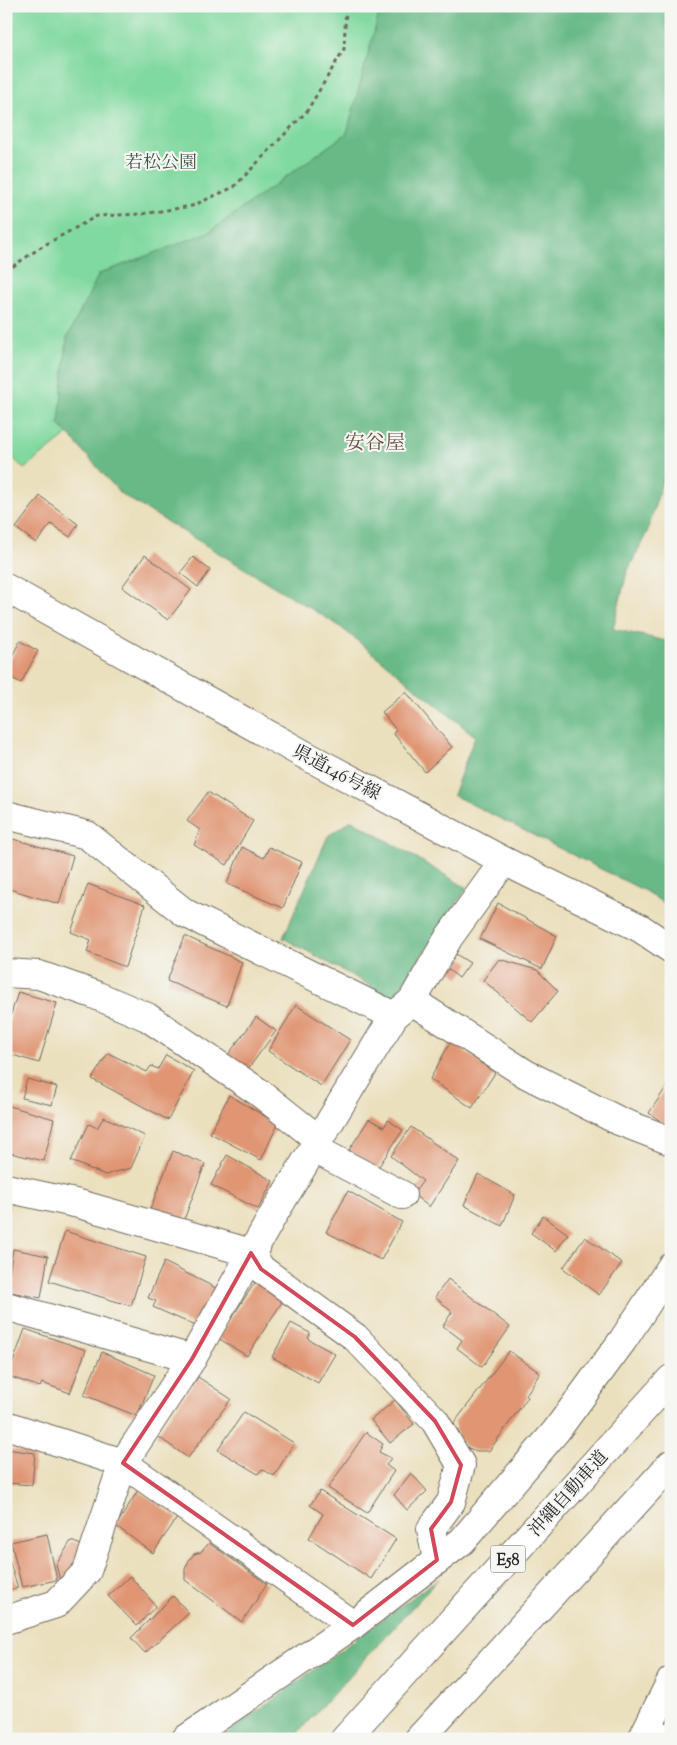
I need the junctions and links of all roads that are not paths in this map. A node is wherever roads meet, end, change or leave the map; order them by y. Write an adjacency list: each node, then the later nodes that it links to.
1 (6, 588): 3 (main road, 県道146号線)
2 (6, 814): 6 (main road)
3 (504, 861): 4 (main road, 県道146号線); 6 (main road)
4 (671, 949)
5 (6, 973): 8 (main road)
6 (403, 1008): 7 (main road); 8 (main road)
7 (671, 1142)
8 (316, 1144): 10 (main road); 11 (main road)
9 (6, 1188): 11 (main road)
10 (402, 1195)
11 (251, 1254): 14 (main road); 21 (main road)
12 (671, 1267): 21 (main road)
13 (6, 1306): 14 (main road)
14 (192, 1359): 19 (main road)
15 (671, 1379): 27 (main road, 沖縄自動車道 / E58)
16 (6, 1425): 18 (main road)
17 (6, 1436): 18 (main road)
18 (49, 1440): 19 (main road)
19 (123, 1463): 22 (main road); 23 (main road)
20 (671, 1464): 28 (main road)
21 (437, 1560): 23 (main road)
22 (6, 1620)
23 (353, 1625): 26 (main road)
24 (671, 1681): 29 (main road)
25 (671, 1736): 30 (main road)
26 (186, 1739)
27 (345, 1739)
28 (419, 1739)
29 (642, 1739)
30 (666, 1739)

